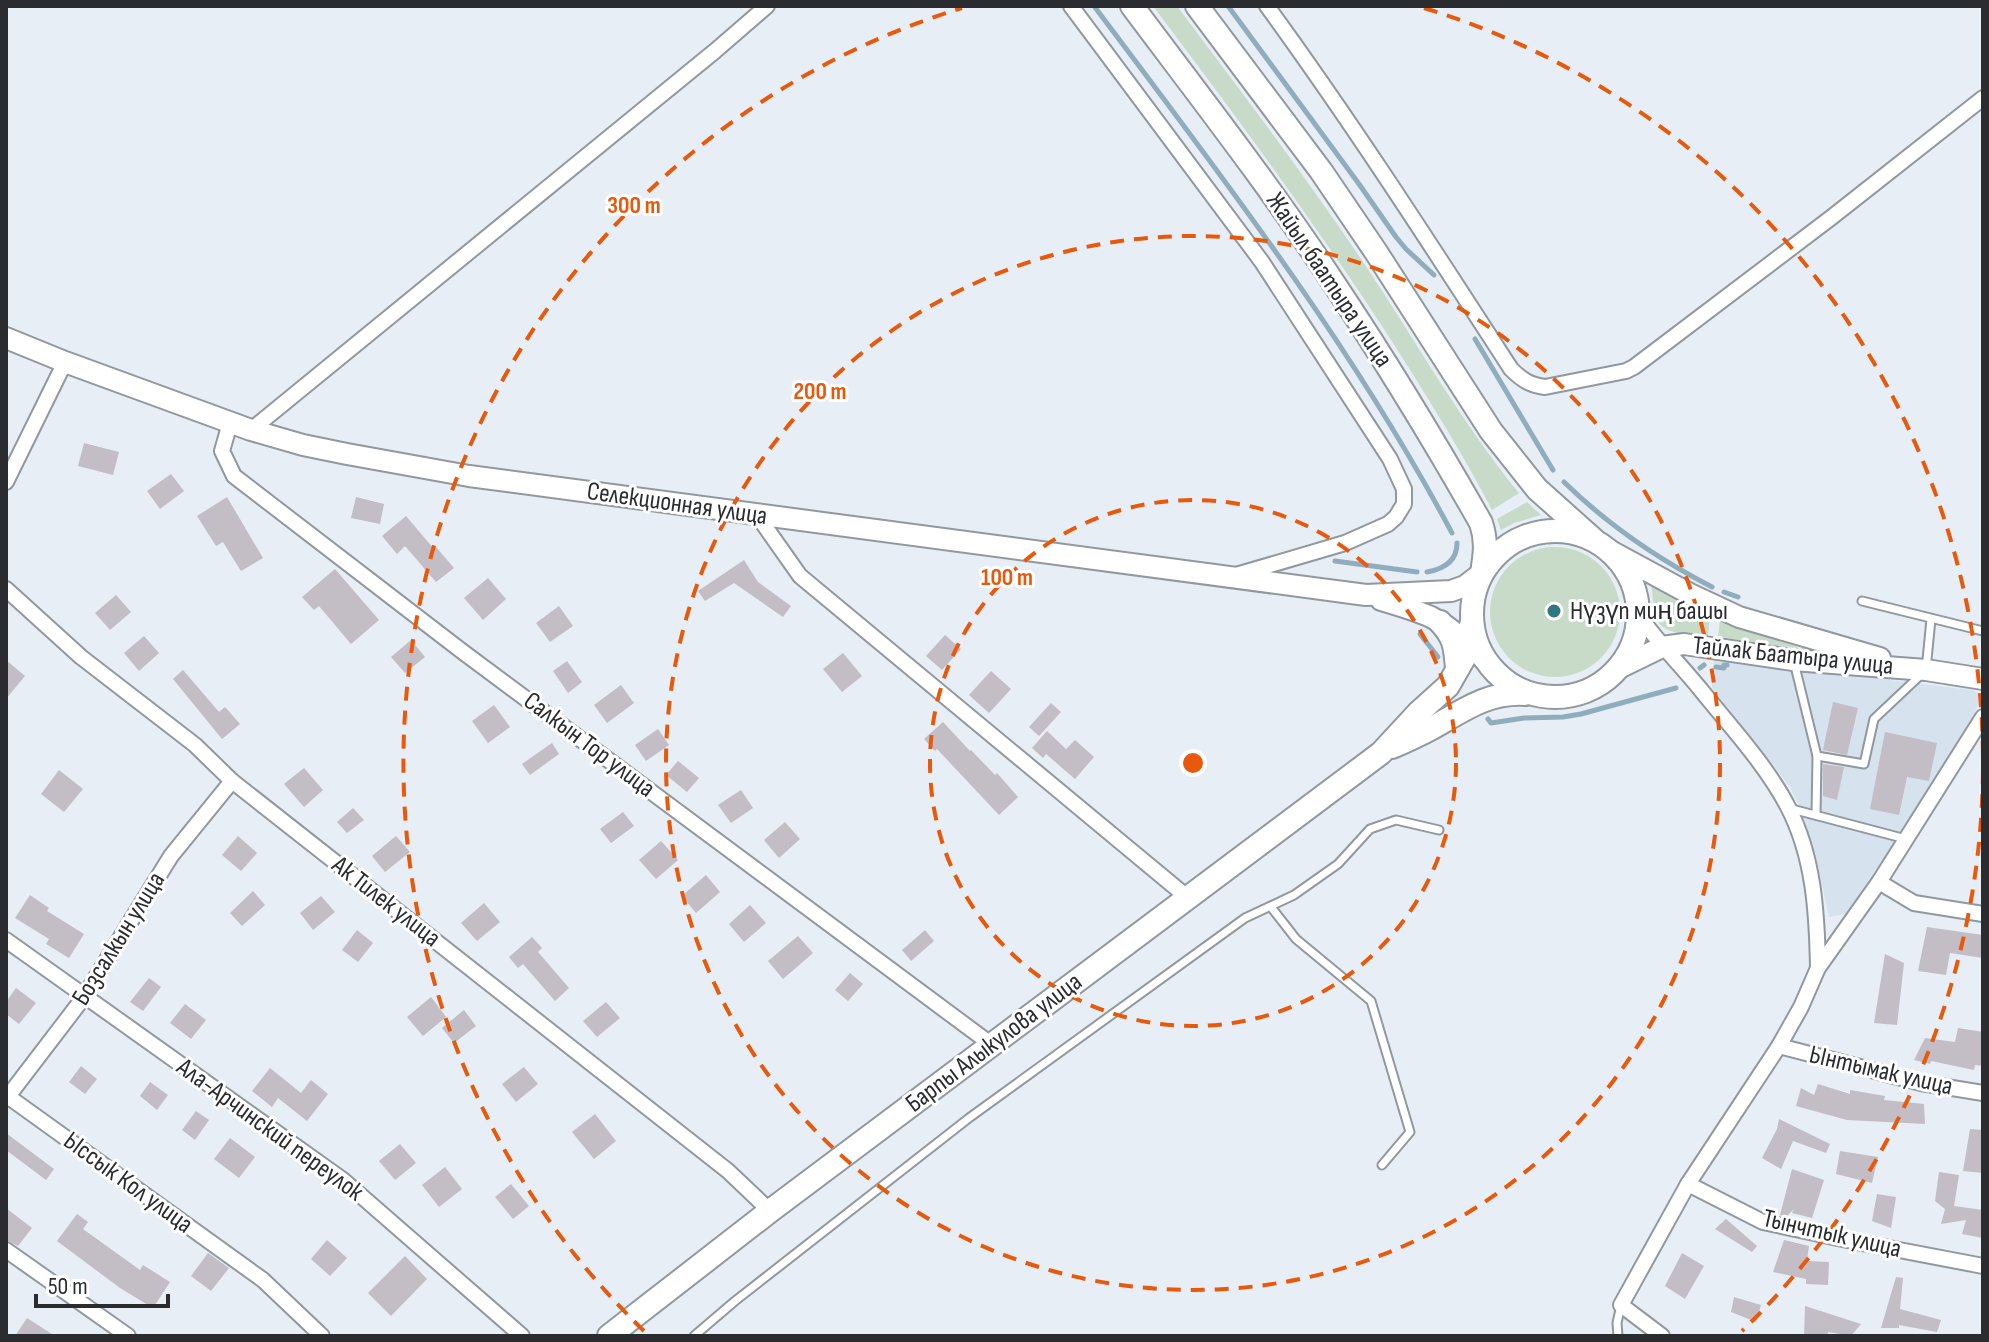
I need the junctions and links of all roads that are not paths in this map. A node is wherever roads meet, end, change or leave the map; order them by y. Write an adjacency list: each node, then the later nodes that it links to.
1 (767, 6): 10 (street)
2 (1071, 6): 15 (street)
3 (1132, 6): 14 (main road, Жайыл баатыра улица)
4 (1197, 6): 13 (main road, Жайыл баатыра улица)
5 (1267, 6): 6 (street)
6 (1983, 98)
7 (6, 338): 8 (street, Селекционная улица)
8 (65, 362): 9 (street, Селекционная улица); 11 (street)
9 (230, 423): 10 (street, Селекционная улица); 46 (street, Салкын Тор улица)
10 (251, 430): 12 (street, Селекционная улица)
11 (6, 482)
12 (757, 515): 15 (street, Селекционная улица); 40 (street)
13 (1600, 545): 14 (main road); 19 (main road); 27 (street, Тайлак Баатыра улица)
14 (1482, 573): 17 (street, Селекционная улица); 23 (main road)
15 (1228, 577): 17 (street, Селекционная улица)
16 (6, 589): 34 (street, Ак Тилек улица)
17 (1366, 595): 21 (street, Селекционная улица)
18 (1862, 601): 20 (lane)
19 (1638, 614): 24 (street); 26 (main road)
20 (1931, 619): 22 (lane); 27 (lane)
21 (1440, 622): 23 (street, Селекционная улица); 28 (main road)
22 (1983, 631)
23 (1470, 632): 28 (main road, Барпы Алыкулова улица); 30 (main road)
24 (1662, 647): 25 (street, Тайлак Баатыра улица); 26 (street, Тайлак Баатыра улица); 35 (street)
25 (1793, 660): 27 (street, Тайлак Баатыра улица); 33 (lane)
26 (1617, 669): 30 (main road)
27 (1926, 670): 29 (street, Тайлак Баатыра улица); 33 (lane)
28 (1457, 672): 32 (main road, Барпы Алыкулова улица)
29 (1983, 679)
30 (1535, 695): 32 (main road, Барпы Алыкулова улица)
31 (1983, 717): 38 (street)
32 (1381, 753): 40 (main road, Барпы Алыкулова улица)
33 (1817, 756): 36 (lane)
34 (232, 781): 45 (street, Бозсалкын улица); 52 (street, Ак Тилек улица)
35 (1788, 808): 36 (lane); 44 (street)
36 (1816, 815): 38 (lane)
37 (1439, 830): 41 (lane)
38 (1906, 839): 39 (street)
39 (1879, 882): 42 (street); 44 (street)
40 (1187, 897): 46 (main road, Барпы Алыкулова улица)
41 (1271, 907): 50 (lane); 60 (lane)
42 (1983, 914)
43 (6, 940): 45 (street, Ала-Арчинский переулок)
44 (1818, 968): 47 (street)
45 (84, 997): 49 (street, Бозсалкын улица); 58 (street, Ала-Арчинский переулок)
46 (992, 1045): 52 (main road, Барпы Алыкулова улица)
47 (1779, 1046): 48 (street, Ынтымак улица); 51 (street)
48 (1983, 1093)
49 (7, 1097): 57 (street, Ыссык Кол улица)
50 (1382, 1165)
51 (1688, 1184): 54 (street, Тынчтык улица); 55 (street)
52 (770, 1211): 59 (main road, Барпы Алыкулова улица)
53 (6, 1250): 56 (street)
54 (1983, 1266)
55 (1621, 1305): 61 (lane); 62 (street)
56 (128, 1336)
57 (322, 1336)
58 (522, 1336)
59 (609, 1336)
60 (694, 1336)
61 (1618, 1336)
62 (1662, 1336)

